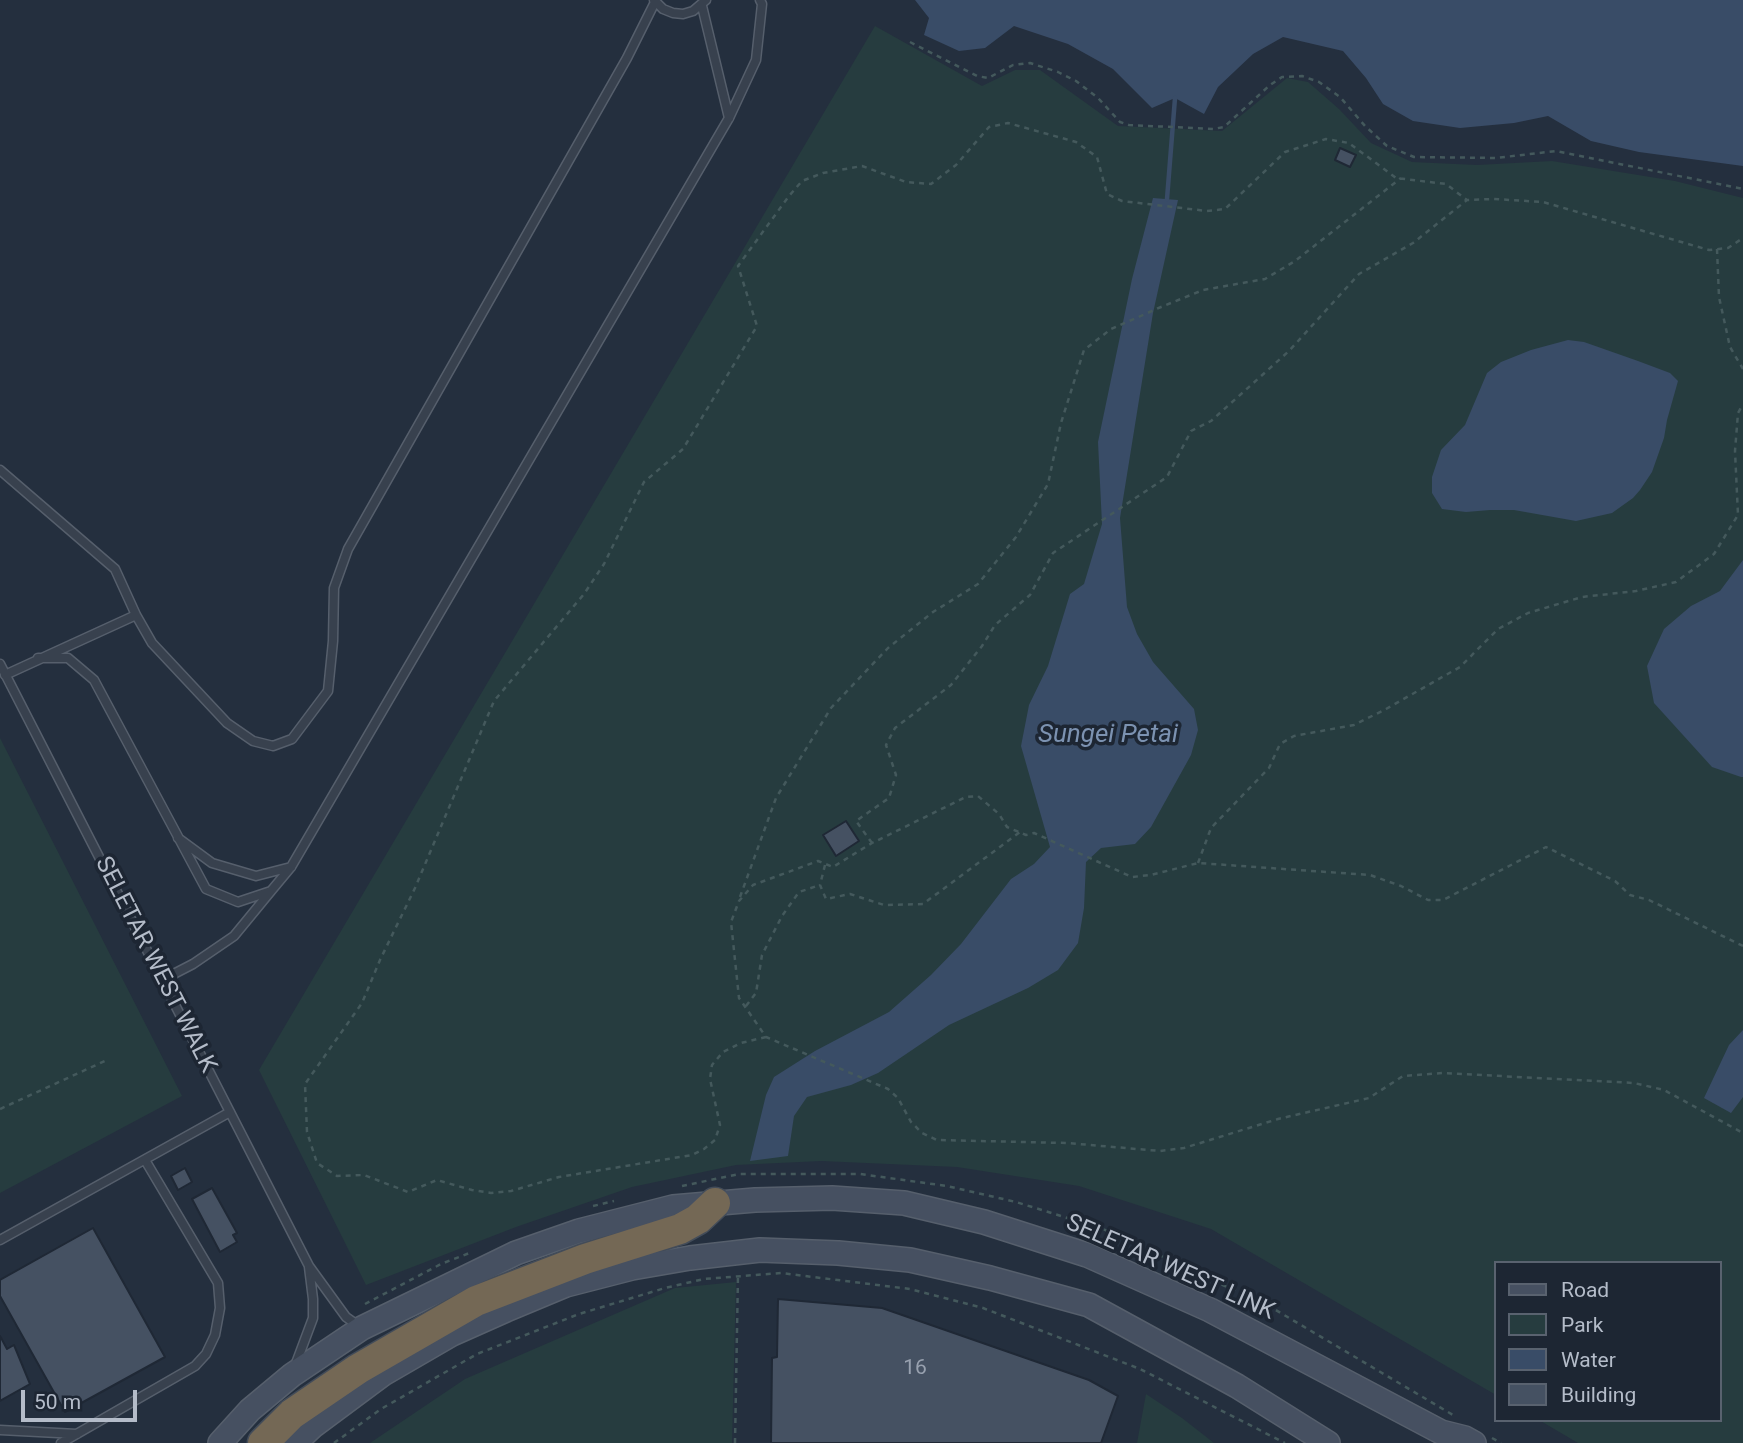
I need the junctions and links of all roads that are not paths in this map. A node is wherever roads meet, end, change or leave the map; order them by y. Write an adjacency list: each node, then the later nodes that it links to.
1 (760, 0): 4 (lane)
2 (655, 1): 3 (lane); 6 (lane)
3 (704, 3): 4 (lane)
4 (729, 118): 11 (lane)
5 (0, 470): 6 (lane)
6 (136, 615): 7 (lane)
7 (38, 658): 9 (lane); 10 (lane)
8 (0, 664): 9 (lane, SELETAR WEST WALK)
9 (5, 674): 13 (lane, SELETAR WEST WALK)
10 (176, 836): 11 (lane); 12 (lane)
11 (291, 867): 12 (lane)
12 (271, 891): 13 (lane)
13 (162, 980): 14 (lane, SELETAR WEST WALK)
14 (230, 1112): 15 (lane); 18 (lane, SELETAR WEST WALK)
15 (145, 1160): 17 (lane); 22 (lane)
16 (715, 1203): 19 (main road, SELETAR WEST LINK); 25 (highway); 28 (main road, SELETAR WEST LINK)
17 (0, 1240)
18 (309, 1266): 19 (lane, SELETAR WEST WALK); 20 (lane, SELETAR WEST WALK)
19 (362, 1328): 20 (main road, SELETAR WEST LINK)
20 (292, 1375): 24 (main road, SELETAR WEST LINK)
21 (0, 1430): 22 (lane)
22 (77, 1434): 23 (lane)
23 (61, 1443)
24 (220, 1443)
25 (264, 1443)
26 (295, 1443): 27 (main road)
27 (1328, 1443)
28 (1475, 1443)

